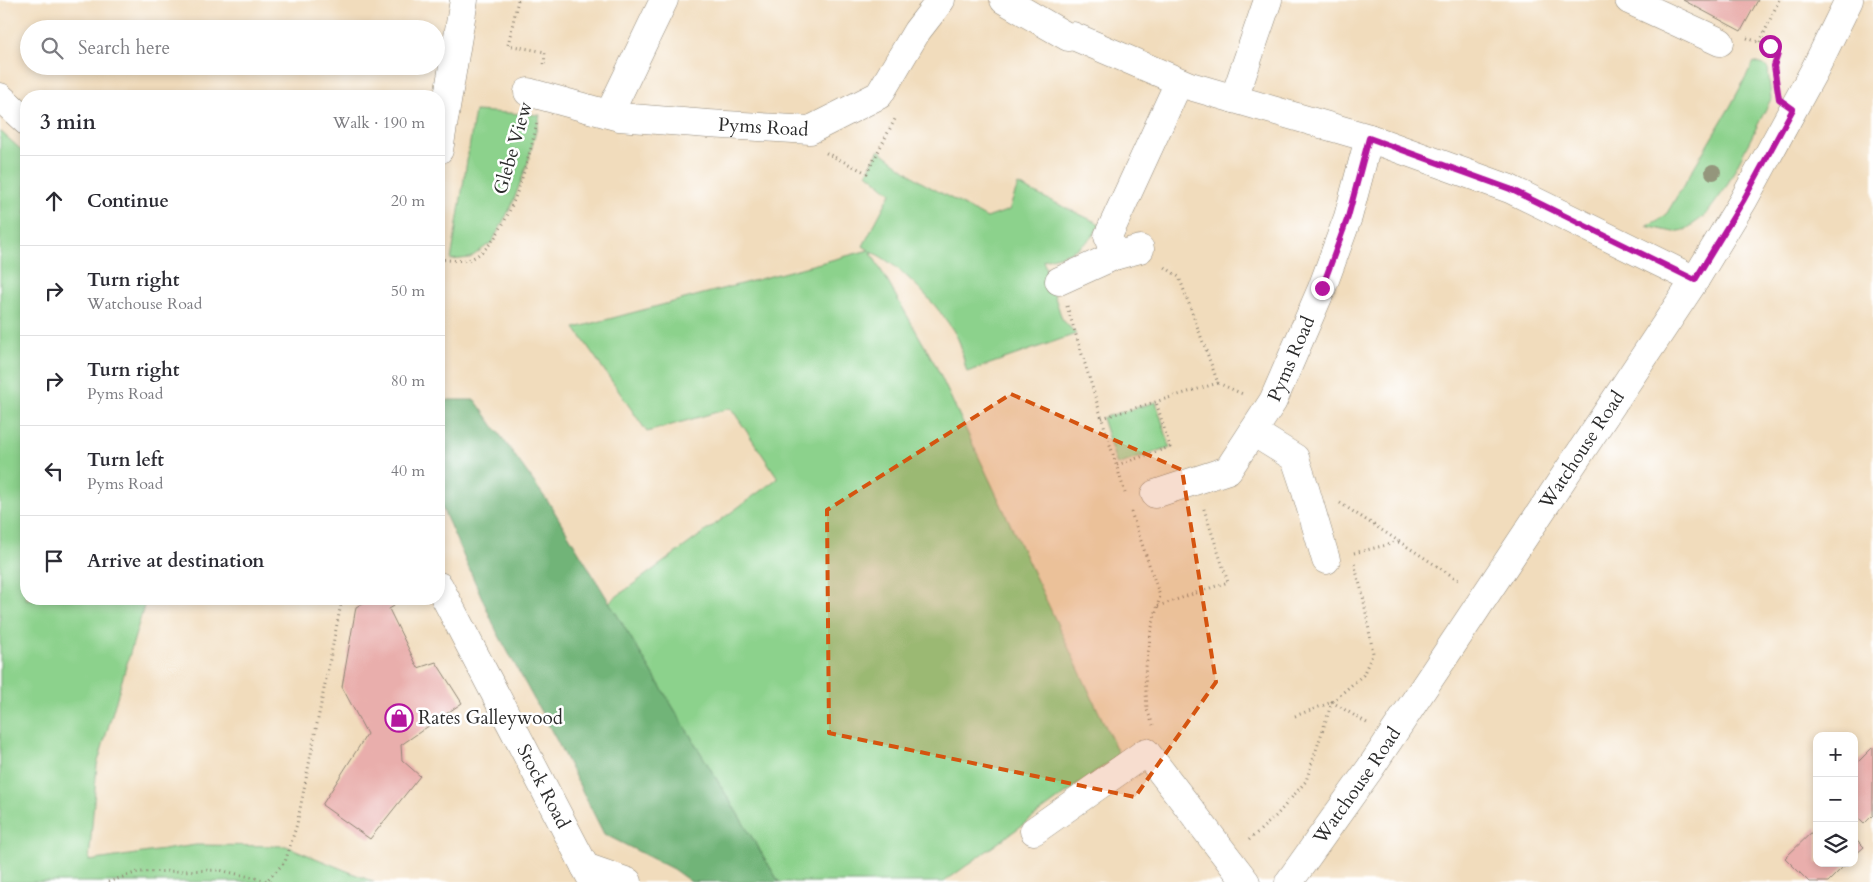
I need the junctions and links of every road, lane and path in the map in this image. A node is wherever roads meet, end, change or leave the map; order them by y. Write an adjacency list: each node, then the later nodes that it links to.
1 (464, 0): 17 (street)
2 (518, 0): 13 (path, Glebe View)
3 (664, 0): 18 (street)
4 (941, 0): 18 (street, Pyms Road)
5 (1004, 0): 12 (street)
6 (1268, 0): 15 (street)
7 (1629, 0): 10 (street)
8 (1779, 0): 11 (path)
9 (1849, 0): 16 (street, Watchouse Road)
10 (1720, 42): 11 (path)
11 (1760, 42): 16 (path)
12 (1179, 82): 15 (street); 26 (street)
13 (535, 94): 18 (street, Pyms Road); 23 (path, Glebe View)
14 (0, 98): 20 (street)
15 (1234, 99): 21 (street)
16 (1793, 109): 25 (street, Watchouse Road)
17 (445, 114)
18 (609, 114)
19 (897, 115): 22 (path)
20 (20, 116)
21 (1369, 138): 25 (street); 29 (street, Pyms Road)
22 (867, 173)
23 (445, 259)
24 (1179, 277): 27 (path)
25 (1695, 280): 37 (street, Watchouse Road)
26 (1059, 281): 28 (path)
27 (1156, 402): 28 (path); 30 (path)
28 (1102, 418): 30 (path)
29 (1253, 432): 31 (street); 32 (street, Pyms Road)
30 (1117, 465): 34 (path)
31 (1302, 478): 35 (path); 36 (street)
32 (1194, 481): 33 (street, Pyms Road); 40 (path)
33 (1155, 494): 34 (path)
34 (1128, 501): 40 (path)
35 (1399, 542): 37 (path); 41 (path)
36 (1326, 560)
37 (1484, 597): 44 (street, Watchouse Road)
38 (445, 598): 47 (street, Stock Road)
39 (341, 605): 48 (path)
40 (1157, 606): 43 (path)
41 (1332, 702): 42 (path); 44 (path); 46 (path)
42 (1295, 716)
43 (1154, 728)
44 (1391, 738): 53 (street, Watchouse Road)
45 (1034, 831): 52 (street)
46 (1244, 843)
47 (589, 874): 51 (street)
48 (266, 881): 49 (path); 50 (path)
49 (108, 882)
50 (273, 882)
51 (628, 882)
52 (1246, 882)
53 (1289, 882)

